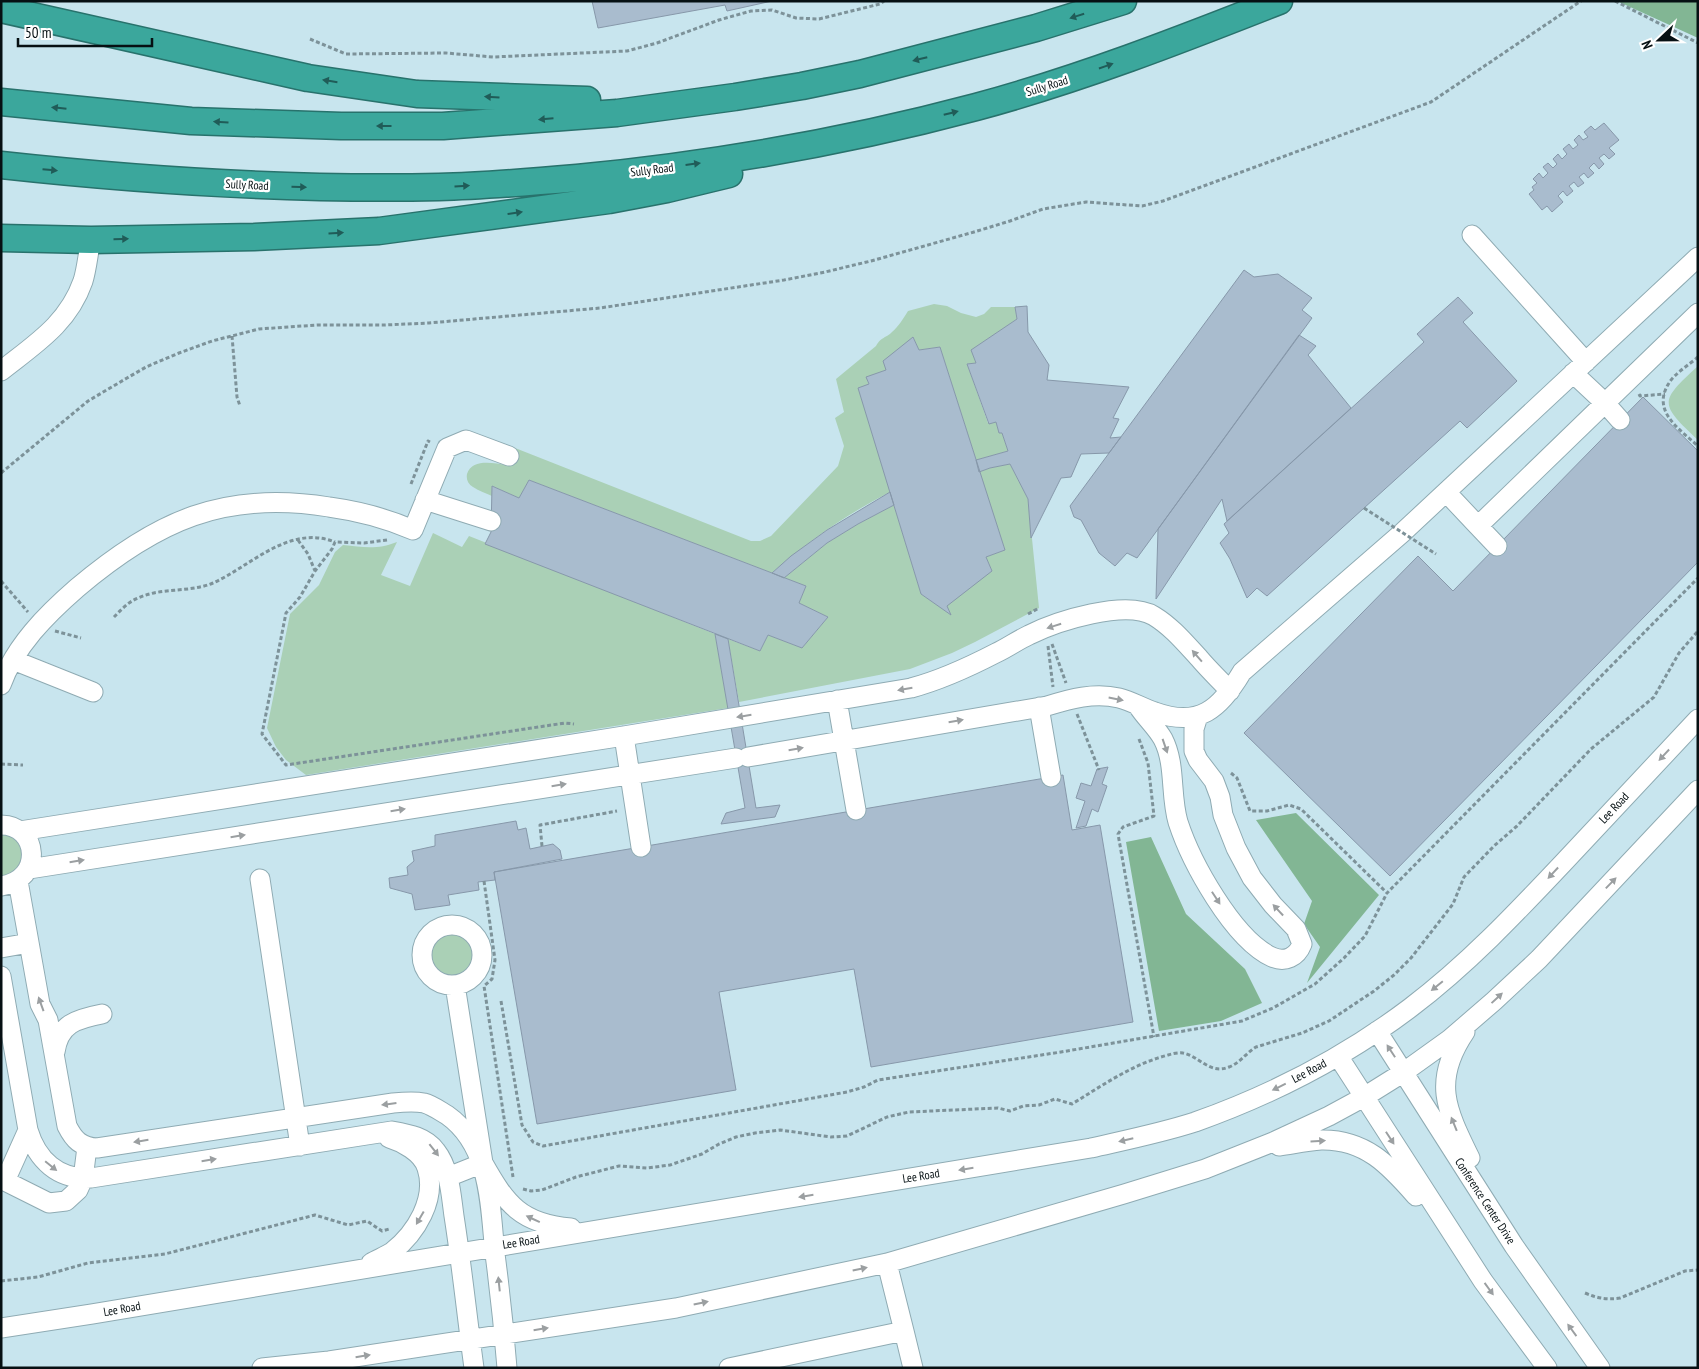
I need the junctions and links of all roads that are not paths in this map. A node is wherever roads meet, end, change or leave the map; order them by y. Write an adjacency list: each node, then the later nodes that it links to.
1 (1123, 1): 4 (highway, one-way to 4)
2 (1279, 1): 6 (highway, Sully Road, one-way to 2)
3 (9, 7): 4 (highway, one-way to 3)
4 (802, 86): 5 (highway, one-way to 5)
5 (1, 102)
6 (903, 125): 7 (highway, Sully Road, one-way to 6); 10 (highway, one-way to 6)
7 (1, 165)
8 (1472, 234): 13 (street)
9 (1, 238): 10 (highway)
10 (91, 240): 14 (street)
11 (1698, 257): 13 (street)
12 (1698, 313): 15 (street)
13 (1580, 367): 15 (street); 18 (street)
14 (1, 371)
15 (1605, 403): 16 (street); 21 (street)
16 (1620, 420)
17 (509, 456): 19 (street)
18 (1446, 492): 21 (street); 25 (street)
19 (426, 500): 20 (street); 23 (street)
20 (491, 521)
21 (1478, 526): 22 (street)
22 (1498, 546)
23 (14, 660): 24 (street); 26 (street)
24 (1, 685)
25 (1230, 691): 27 (street, one-way to 27); 30 (street)
26 (93, 692)
27 (837, 700): 32 (street, one-way to 32); 33 (street)
28 (1138, 706): 29 (street, one-way to 28); 30 (street); 30 (street, one-way to 30)
29 (1039, 707): 33 (street, one-way to 29); 35 (street)
30 (1198, 716)
31 (1698, 719): 49 (street, Lee Road, one-way to 49)
32 (624, 736): 34 (street); 39 (street)
33 (844, 741): 34 (street, one-way to 33); 37 (street)
34 (630, 774): 40 (street); 41 (street, one-way to 34)
35 (1051, 777)
36 (1698, 790): 48 (street, one-way to 36)
37 (856, 810)
38 (1, 825): 39 (street)
39 (20, 831): 41 (street)
40 (641, 847)
41 (16, 879): 43 (street)
42 (260, 879): 54 (street)
43 (29, 943): 44 (street); 50 (street, one-way to 43)
44 (1, 948)
45 (1, 976): 55 (street)
46 (455, 985): 60 (street)
47 (102, 1014): 50 (street)
48 (1474, 1018): 52 (street); 66 (street, one-way to 48)
49 (1377, 1031): 51 (street, Lee Road); 52 (street, Conference Center Drive, one-way to 49)
50 (54, 1054): 58 (street)
51 (1338, 1056): 53 (street); 64 (street, Lee Road, one-way to 64)
52 (1404, 1072): 53 (street); 66 (street, Conference Center Drive)
53 (1364, 1097): 59 (street); 68 (street, one-way to 68)
54 (297, 1118): 57 (street); 58 (street, one-way to 58); 60 (street, one-way to 54)
55 (28, 1130): 62 (street, one-way to 62); 63 (street)
56 (373, 1134): 57 (street); 61 (street, one-way to 61); 70 (street, one-way to 70)
57 (300, 1146): 62 (street, one-way to 57)
58 (87, 1147): 62 (street)
59 (1253, 1150): 68 (street, one-way to 68); 69 (street)
60 (483, 1163): 61 (street); 64 (street, one-way to 60); 65 (street)
61 (448, 1177): 67 (street)
62 (83, 1179): 63 (street)
63 (3, 1180)
64 (598, 1230): 65 (street, Lee Road)
65 (495, 1246): 67 (street, Lee Road); 73 (street, one-way to 65)
66 (1514, 1246): 81 (street, Conference Center Drive, one-way to 66)
67 (460, 1252): 70 (street, Lee Road); 74 (street)
68 (1470, 1260): 80 (street, one-way to 80)
69 (887, 1263): 72 (street); 73 (street, one-way to 69)
70 (362, 1268): 71 (street, Lee Road)
71 (1, 1328)
72 (904, 1331): 78 (street); 79 (street)
73 (504, 1335): 74 (street); 77 (street)
74 (470, 1340): 75 (street, one-way to 74); 76 (street)
75 (262, 1368)
76 (474, 1368)
77 (507, 1368)
78 (729, 1368)
79 (913, 1368)
80 (1547, 1368)
81 (1600, 1368)

